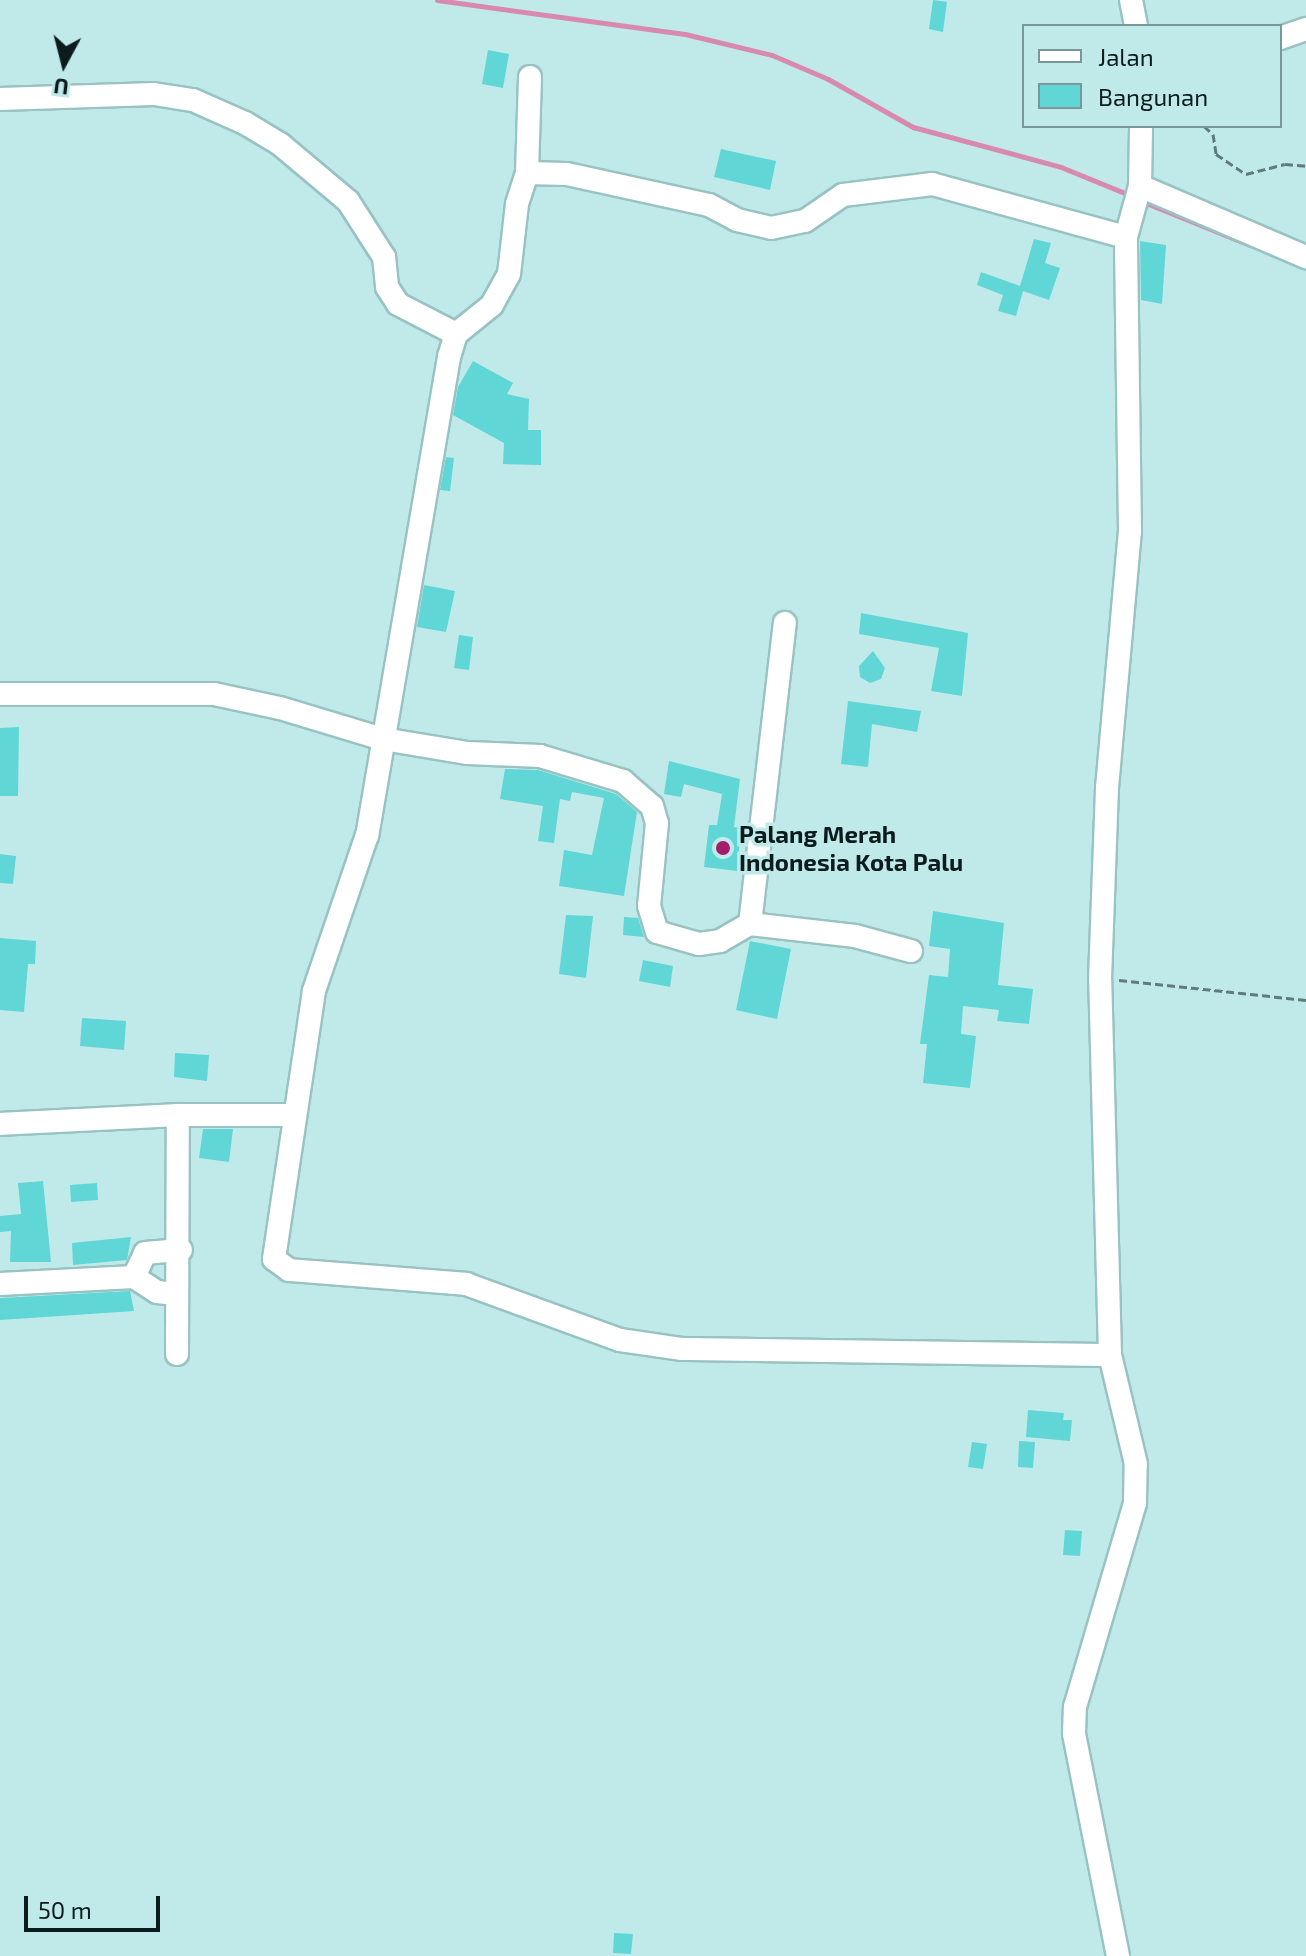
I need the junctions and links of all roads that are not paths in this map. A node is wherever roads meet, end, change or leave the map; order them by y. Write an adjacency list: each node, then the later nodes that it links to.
1 (1131, 0): 2 (street)
2 (1136, 24)
3 (1306, 29): 4 (street)
4 (1282, 37)
5 (530, 77): 8 (street)
6 (0, 99): 12 (street)
7 (1141, 128): 9 (street)
8 (527, 173): 10 (street); 12 (street)
9 (1137, 197): 10 (street); 11 (street)
10 (1126, 237): 26 (street)
11 (1306, 257)
12 (456, 334): 15 (street)
13 (785, 623): 16 (street)
14 (0, 694): 15 (street)
15 (383, 739): 16 (street); 19 (street)
16 (750, 924): 17 (street)
17 (911, 951)
18 (178, 1115): 19 (street); 20 (street); 21 (street)
19 (292, 1115): 26 (street)
20 (0, 1124)
21 (181, 1250): 22 (street); 24 (street)
22 (134, 1277): 23 (street); 24 (street)
23 (0, 1284)
24 (176, 1294): 25 (street)
25 (177, 1354)
26 (1110, 1355): 27 (street)
27 (1118, 1956)

